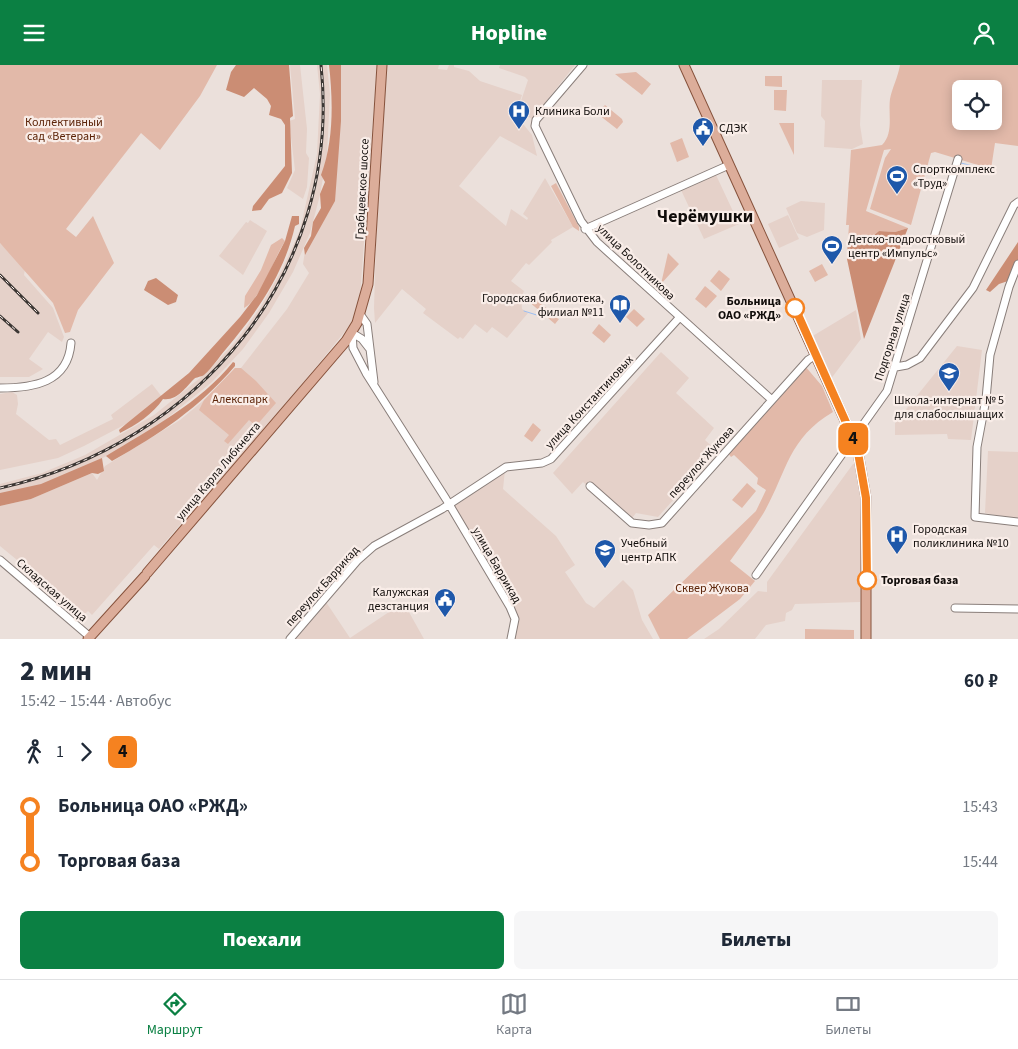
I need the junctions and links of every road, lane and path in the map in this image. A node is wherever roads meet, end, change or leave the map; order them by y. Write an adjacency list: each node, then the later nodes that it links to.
1 (382, 65): 9 (main road, Грабцевское шоссе)
2 (583, 65): 7 (street, улица Болотникова)
3 (684, 65): 5 (main road)
4 (958, 159): 18 (street, Подгорная улица)
5 (729, 165): 7 (street); 16 (main road)
6 (1018, 202): 18 (street)
7 (585, 229): 10 (street, улица Болотникова)
8 (1018, 264): 25 (street)
9 (360, 314): 11 (main road, улица Карла Либкнехта); 15 (street)
10 (679, 319): 21 (street, улица Болотникова); 24 (street, улица Константиновых)
11 (352, 333): 13 (main road, улица Карла Либкнехта); 14 (street); 15 (street)
12 (70, 343): 20 (street)
13 (340, 347): 14 (street); 30 (main road, улица Карла Либкнехта)
14 (354, 352): 17 (street)
15 (370, 352): 17 (street); 19 (street)
16 (816, 355): 21 (street, переулок Жукова); 22 (main road)
17 (359, 359): 19 (street)
18 (896, 367): 22 (street, Подгорная улица)
19 (374, 385): 24 (street)
20 (0, 388)
21 (772, 400): 23 (street, переулок Жукова)
22 (854, 440): 27 (street, Подгорная улица); 33 (main road)
23 (590, 486)
24 (449, 504): 31 (street, переулок Баррикад); 32 (street, улица Баррикад)
25 (1018, 522)
26 (0, 560): 30 (street, Складская улица)
27 (756, 575)
28 (955, 609): 29 (street)
29 (1018, 609)
30 (89, 638)
31 (290, 639)
32 (511, 639)
33 (866, 639)

